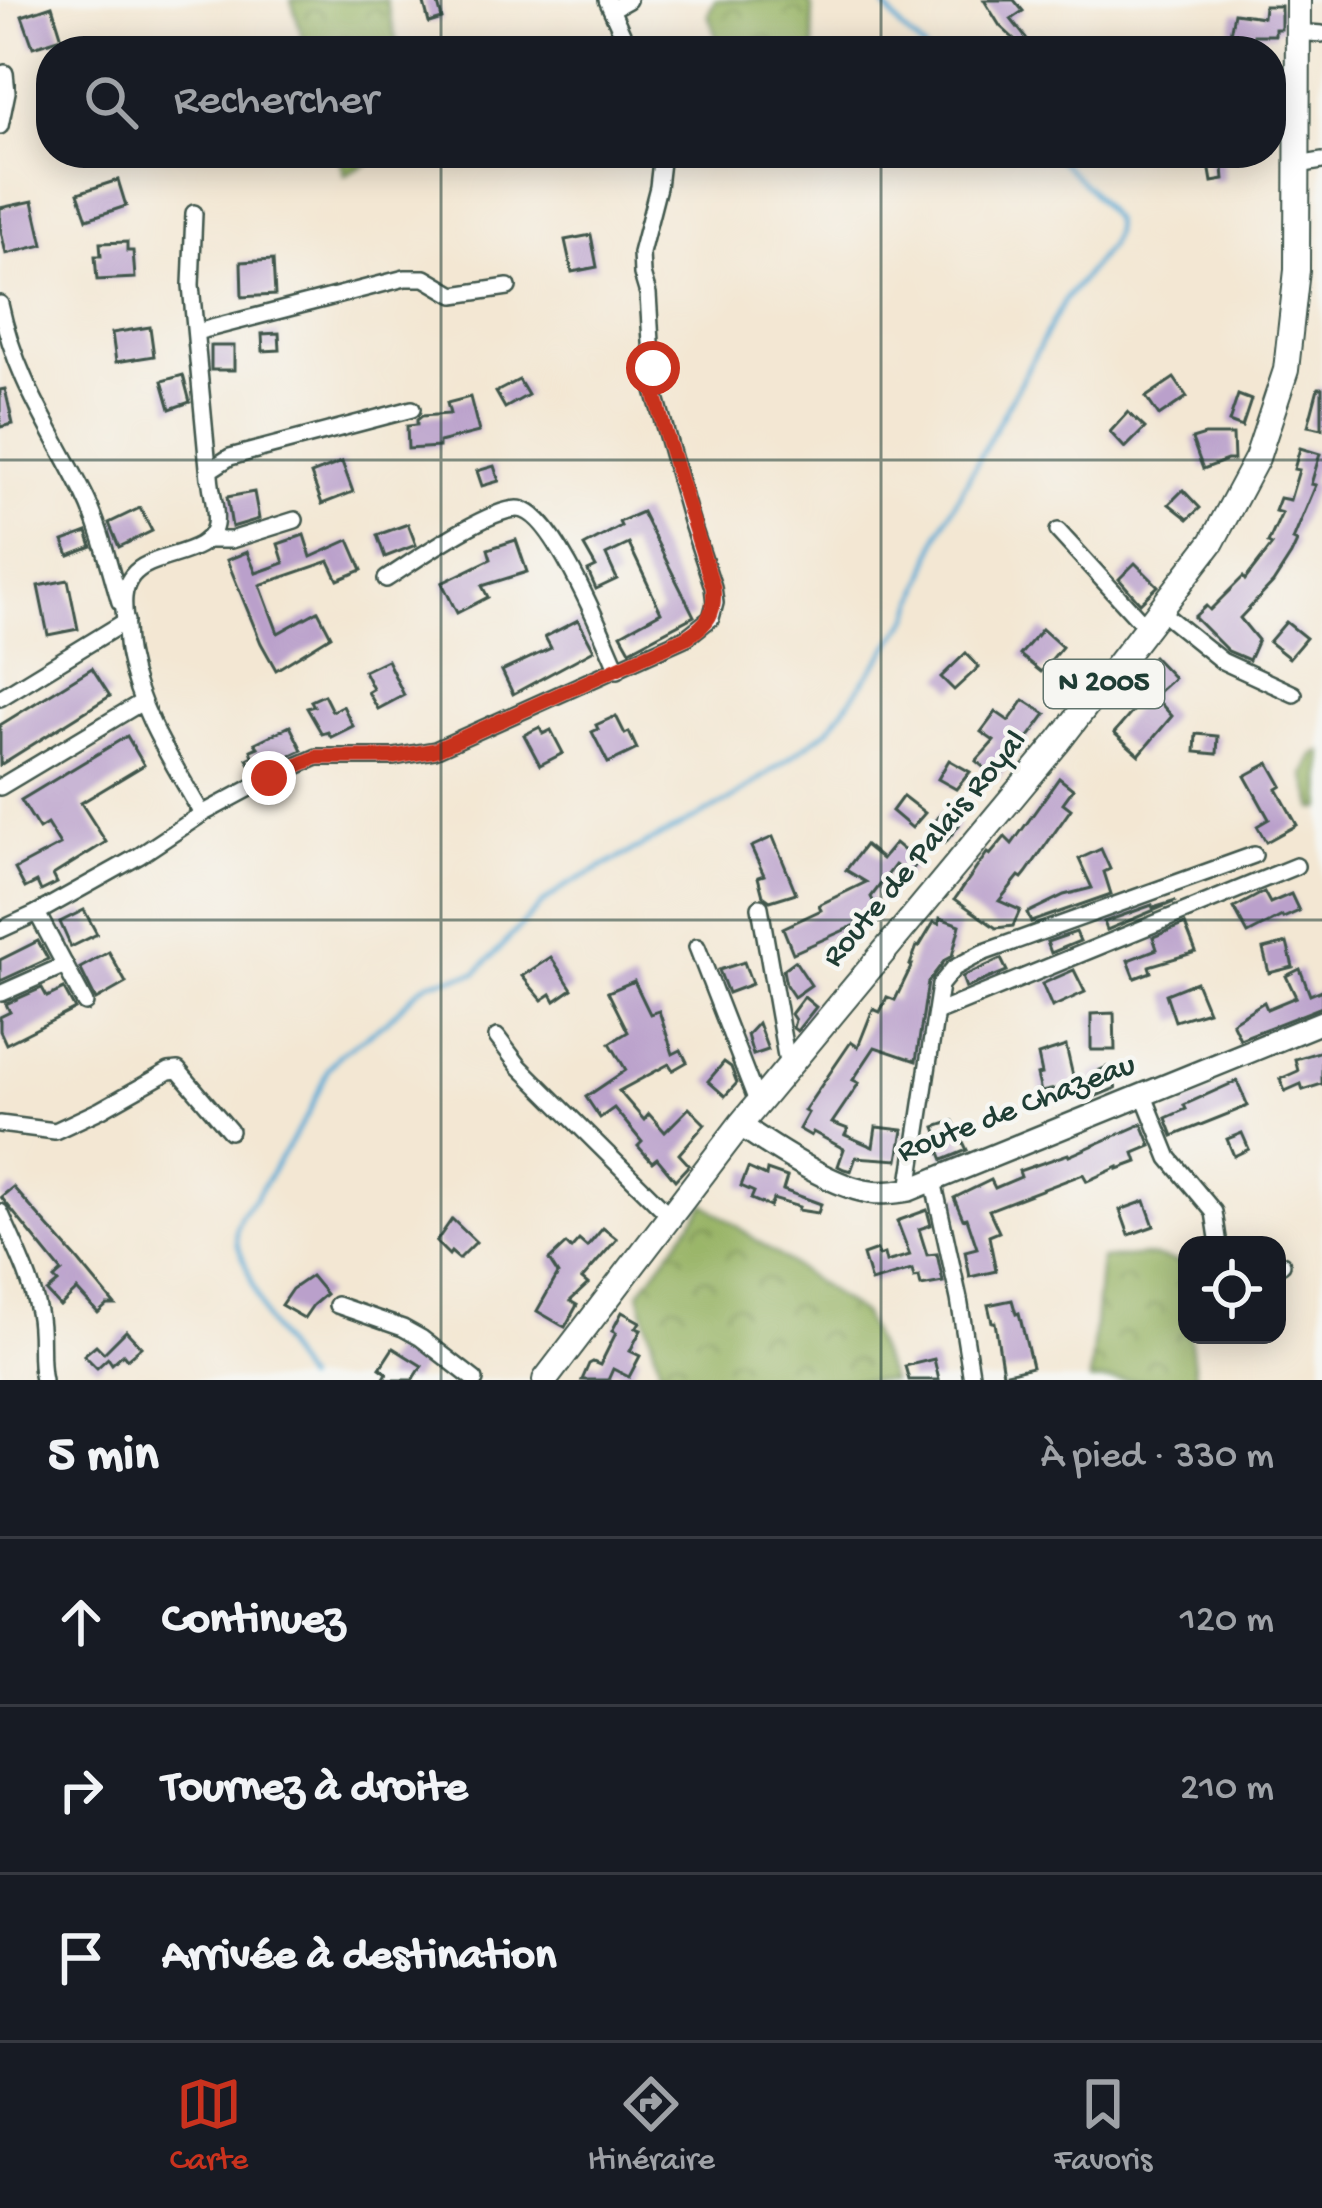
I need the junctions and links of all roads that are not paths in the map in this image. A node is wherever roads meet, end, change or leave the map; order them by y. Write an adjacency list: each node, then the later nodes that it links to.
1 (628, 0): 3 (street)
2 (1298, 0): 4 (main road, Route de Palais Royal / N 2005)
3 (610, 5): 5 (street)
4 (1309, 33): 7 (main road, Route de Palais Royal / N 2005)
5 (623, 36)
6 (5, 73): 9 (street)
7 (1286, 85)
8 (1286, 95): 10 (main road, Route de Palais Royal / N 2005)
9 (0, 126)
10 (1310, 163): 23 (main road, Route de Palais Royal / N 2005)
11 (660, 168): 24 (street)
12 (194, 213): 15 (street)
13 (508, 287): 15 (street)
14 (0, 304): 22 (street)
15 (196, 332): 17 (street)
16 (412, 409): 17 (street)
17 (209, 481): 20 (street)
18 (295, 520): 20 (street)
19 (1058, 531): 23 (street)
20 (206, 541): 22 (street)
21 (386, 579): 24 (street)
22 (124, 616): 26 (street); 27 (street)
23 (1154, 619): 25 (street); 42 (main road, Route de Palais Royal / N 2005)
24 (618, 670): 29 (street)
25 (1294, 694)
26 (0, 698)
27 (142, 702): 28 (street); 29 (street)
28 (0, 787)
29 (202, 814): 33 (street)
30 (1254, 855): 39 (street)
31 (1296, 866): 39 (street)
32 (760, 907): 42 (street)
33 (37, 913): 34 (street); 36 (street)
34 (0, 930)
35 (697, 947): 44 (street)
36 (65, 965): 37 (street); 38 (street)
37 (2, 993)
38 (85, 1004)
39 (936, 1013): 49 (street)
40 (1322, 1022): 43 (main road, Route de Chazeau)
41 (497, 1036): 51 (street)
42 (788, 1068): 44 (main road, Route de Palais Royal / N 2005)
43 (1144, 1096): 48 (main road, Route de Chazeau); 52 (street)
44 (758, 1104): 46 (main road, Route de Palais Royal / N 2005)
45 (0, 1124): 47 (street)
46 (740, 1125): 49 (main road, Route de Chazeau); 51 (main road, N 2005)
47 (230, 1131)
48 (934, 1180): 49 (main road, Route de Chazeau); 57 (street)
49 (909, 1190)
50 (0, 1212): 54 (street)
51 (671, 1217): 56 (main road, N 2005)
52 (1218, 1236)
53 (338, 1305): 55 (street)
54 (43, 1380)
55 (475, 1380)
56 (545, 1380)
57 (971, 1380)

